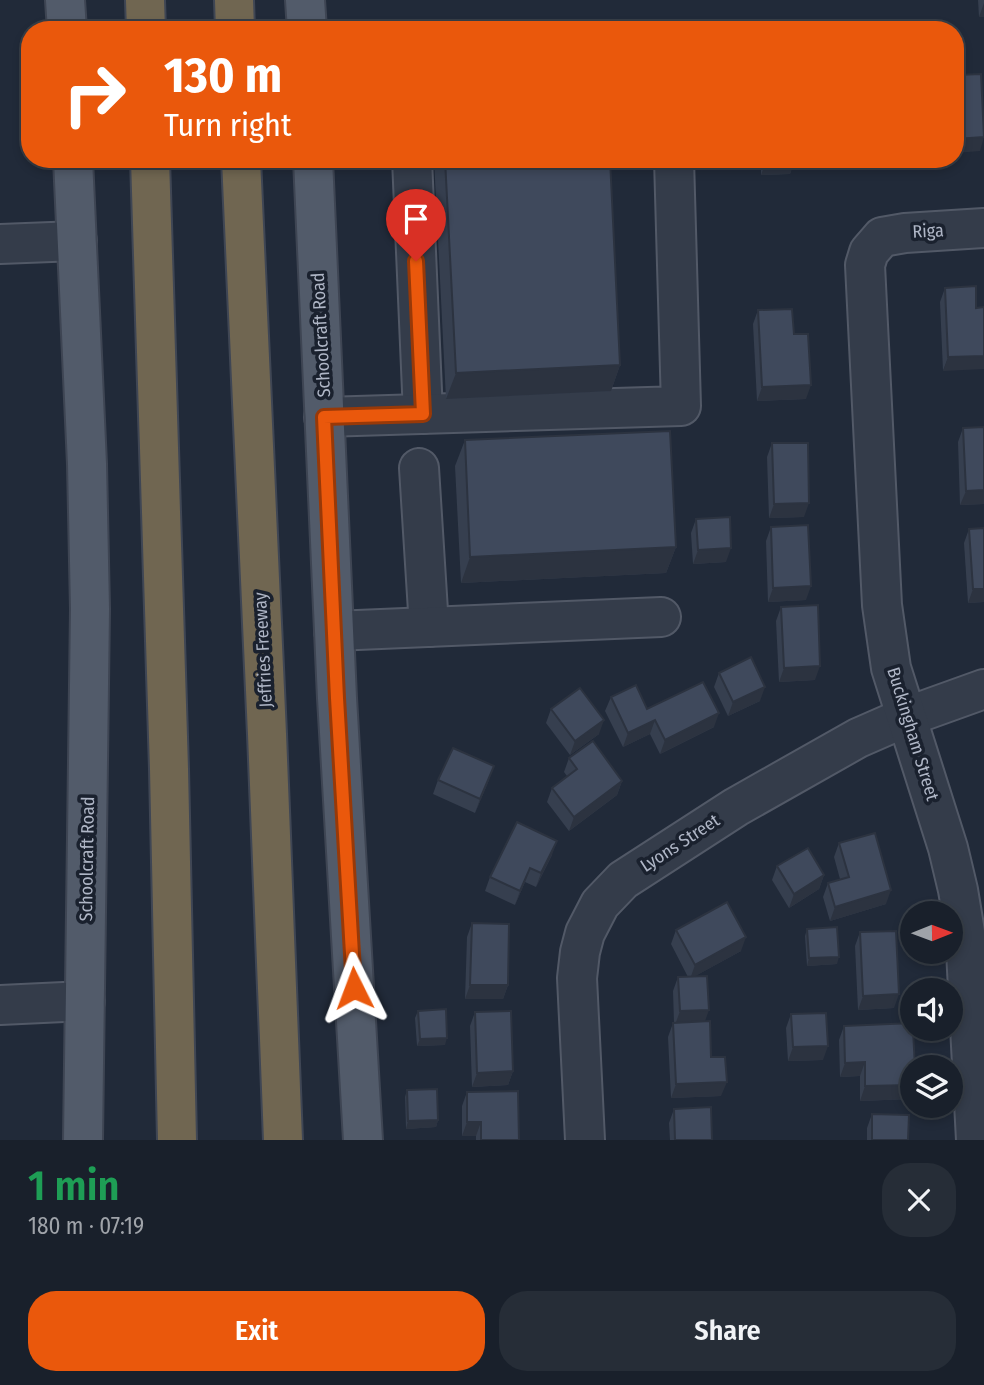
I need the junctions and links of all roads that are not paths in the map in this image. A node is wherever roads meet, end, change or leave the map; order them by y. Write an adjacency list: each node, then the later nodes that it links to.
1 (65, 0): 5 (main road)
2 (145, 0): 6 (highway)
3 (234, 0): 7 (highway)
4 (305, 0): 8 (main road)
5 (66, 21)
6 (146, 21)
7 (235, 21)
8 (306, 21)
9 (73, 168): 16 (main road, Schoolcraft Road)
10 (150, 168): 29 (highway)
11 (241, 168): 33 (highway, Jeffries Freeway)
12 (313, 168): 20 (main road, Schoolcraft Road)
13 (412, 168): 19 (street)
14 (674, 168): 19 (street)
15 (984, 228): 18 (street, Riga)
16 (77, 241): 17 (street); 27 (main road, Schoolcraft Road)
17 (0, 244)
18 (876, 244): 26 (street, Buckingham Street)
19 (423, 414): 20 (street)
20 (324, 417): 24 (main road, Schoolcraft Road)
21 (419, 468): 23 (street)
22 (661, 617): 23 (street)
23 (429, 627): 24 (street)
24 (334, 631): 34 (main road, Schoolcraft Road)
25 (984, 689): 26 (street, Lyons Street)
26 (906, 717): 35 (street, Lyons Street); 36 (street, Buckingham Street)
27 (85, 1000): 28 (street); 30 (main road, Schoolcraft Road)
28 (0, 1005)
29 (173, 1034): 31 (highway); 32 (highway)
30 (83, 1140)
31 (159, 1140)
32 (177, 1140)
33 (283, 1140)
34 (363, 1140)
35 (585, 1140)
36 (976, 1140)

